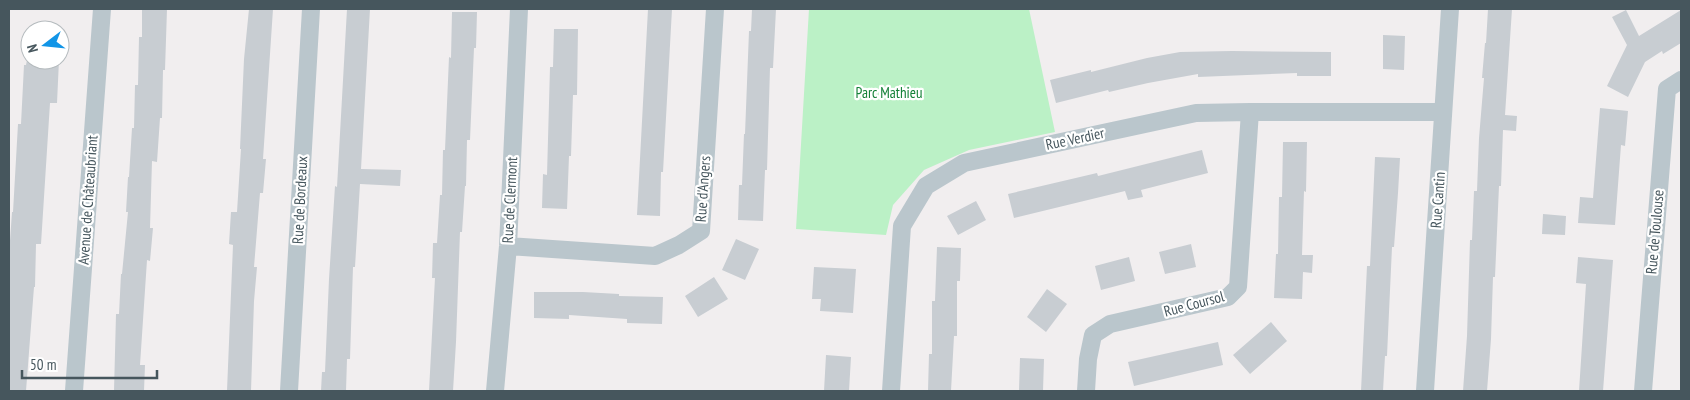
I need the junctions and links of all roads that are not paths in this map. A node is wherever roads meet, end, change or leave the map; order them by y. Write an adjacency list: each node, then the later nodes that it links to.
1 (102, 9): 10 (street, Avenue de Châteaubriant)
2 (311, 9): 11 (street, Rue de Bordeaux)
3 (519, 9): 9 (street, Rue de Clermont)
4 (715, 9): 9 (street, Rue d'Angers)
5 (1450, 9): 8 (street, Rue Cantin)
6 (1681, 80): 16 (street, Rue de Toulouse)
7 (1250, 112): 8 (street, Rue Verdier); 13 (street, Rue Verdier); 14 (street, Rue Coursol)
8 (1443, 112): 15 (street, Rue Cantin)
9 (508, 246): 12 (street, Rue de Clermont)
10 (74, 391)
11 (289, 391)
12 (495, 391)
13 (891, 391)
14 (1086, 391)
15 (1425, 391)
16 (1643, 391)

